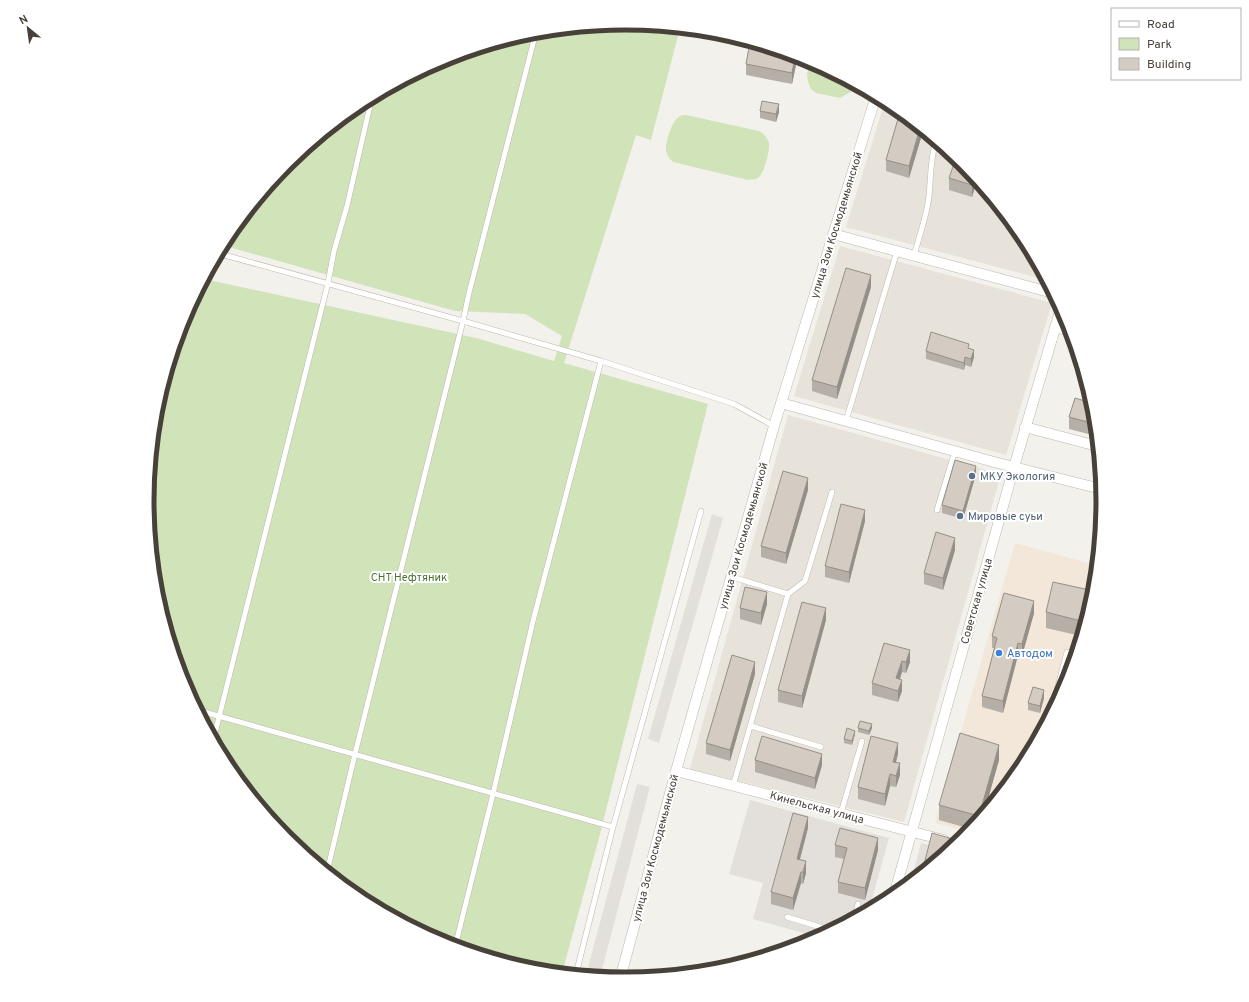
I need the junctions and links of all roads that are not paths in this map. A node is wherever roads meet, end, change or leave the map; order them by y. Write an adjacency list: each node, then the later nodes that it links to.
1 (534, 39): 12 (lane)
2 (874, 102): 5 (street, улица Зои Космодемьянской)
3 (370, 105): 9 (lane)
4 (935, 147): 8 (lane)
5 (833, 234): 6 (street); 16 (street, улица Зои Космодемьянской)
6 (897, 251): 8 (street); 17 (lane)
7 (223, 256): 9 (lane)
8 (914, 256): 10 (street)
9 (328, 283): 12 (lane); 32 (lane)
10 (1046, 291)
11 (1058, 317): 13 (street, Советская улица)
12 (463, 321): 15 (lane); 37 (lane)
13 (1055, 327): 14 (street); 19 (street, Советская улица)
14 (1063, 329)
15 (602, 361): 18 (lane); 40 (lane)
16 (781, 403): 17 (street); 18 (street, улица Зои Космодемьянской)
17 (846, 421): 21 (street)
18 (774, 426): 27 (street, улица Зои Космодемьянской)
19 (1025, 427): 20 (street); 22 (street, Советская улица)
20 (1091, 445)
21 (955, 451): 22 (street); 25 (lane)
22 (1014, 467): 23 (street); 43 (street, Советская улица)
23 (1095, 488)
24 (832, 492): 28 (lane)
25 (937, 510)
26 (701, 511): 42 (lane)
27 (732, 577): 28 (lane); 38 (street, улица Зои Космодемьянской)
28 (788, 594): 33 (lane)
29 (1067, 652): 30 (lane)
30 (1059, 684)
31 (203, 712): 32 (lane)
32 (220, 716): 34 (lane); 37 (lane)
33 (751, 726): 36 (lane); 39 (lane)
34 (215, 733)
35 (862, 741): 41 (lane)
36 (821, 747)
37 (355, 754): 40 (lane); 45 (lane)
38 (676, 771): 39 (street, Кинельская улица); 53 (street, улица Зои Космодемьянской)
39 (733, 786): 41 (street, Кинельская улица)
40 (493, 794): 42 (lane); 51 (lane)
41 (840, 813): 43 (street, Кинельская улица)
42 (613, 828): 52 (lane)
43 (911, 832): 44 (street, Кинельская улица); 46 (street, Советская улица)
44 (951, 841)
45 (328, 867)
46 (897, 885)
47 (858, 904): 48 (lane)
48 (856, 911)
49 (787, 917): 50 (lane)
50 (823, 928)
51 (457, 941)
52 (577, 969)
53 (622, 972)

